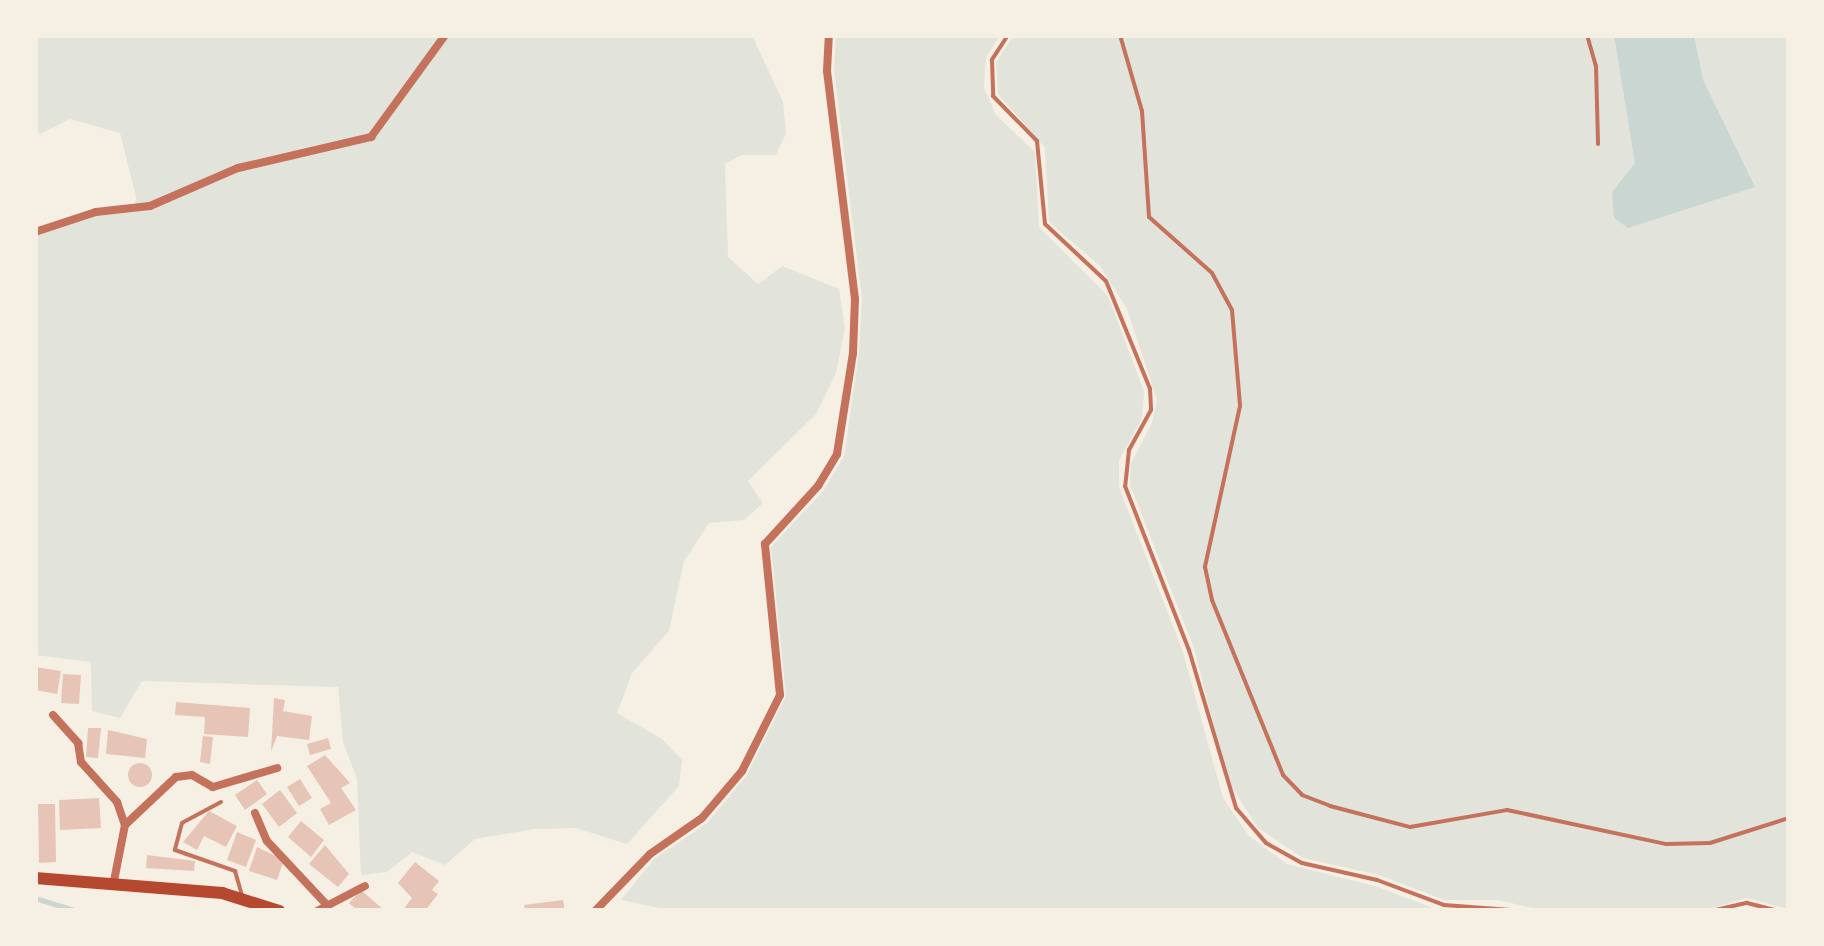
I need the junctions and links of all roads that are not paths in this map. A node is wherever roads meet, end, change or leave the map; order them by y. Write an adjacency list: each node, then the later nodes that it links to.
1 (445, 35): 7 (street)
2 (829, 35): 21 (street)
3 (1008, 35): 22 (lane)
4 (1120, 35): 12 (lane)
5 (1587, 35): 6 (lane)
6 (1598, 144)
7 (35, 232)
8 (53, 715): 13 (street)
9 (276, 768): 13 (street)
10 (221, 802): 17 (lane)
11 (255, 813): 18 (street)
12 (1789, 818)
13 (124, 825): 15 (street)
14 (35, 878): 15 (main road)
15 (112, 886): 17 (main road)
16 (365, 886): 18 (street)
17 (242, 896): 19 (main road)
18 (325, 903): 20 (street)
19 (279, 911)
20 (317, 911)
21 (595, 911)
22 (1524, 911)
23 (1711, 911): 24 (lane)
24 (1780, 911)

